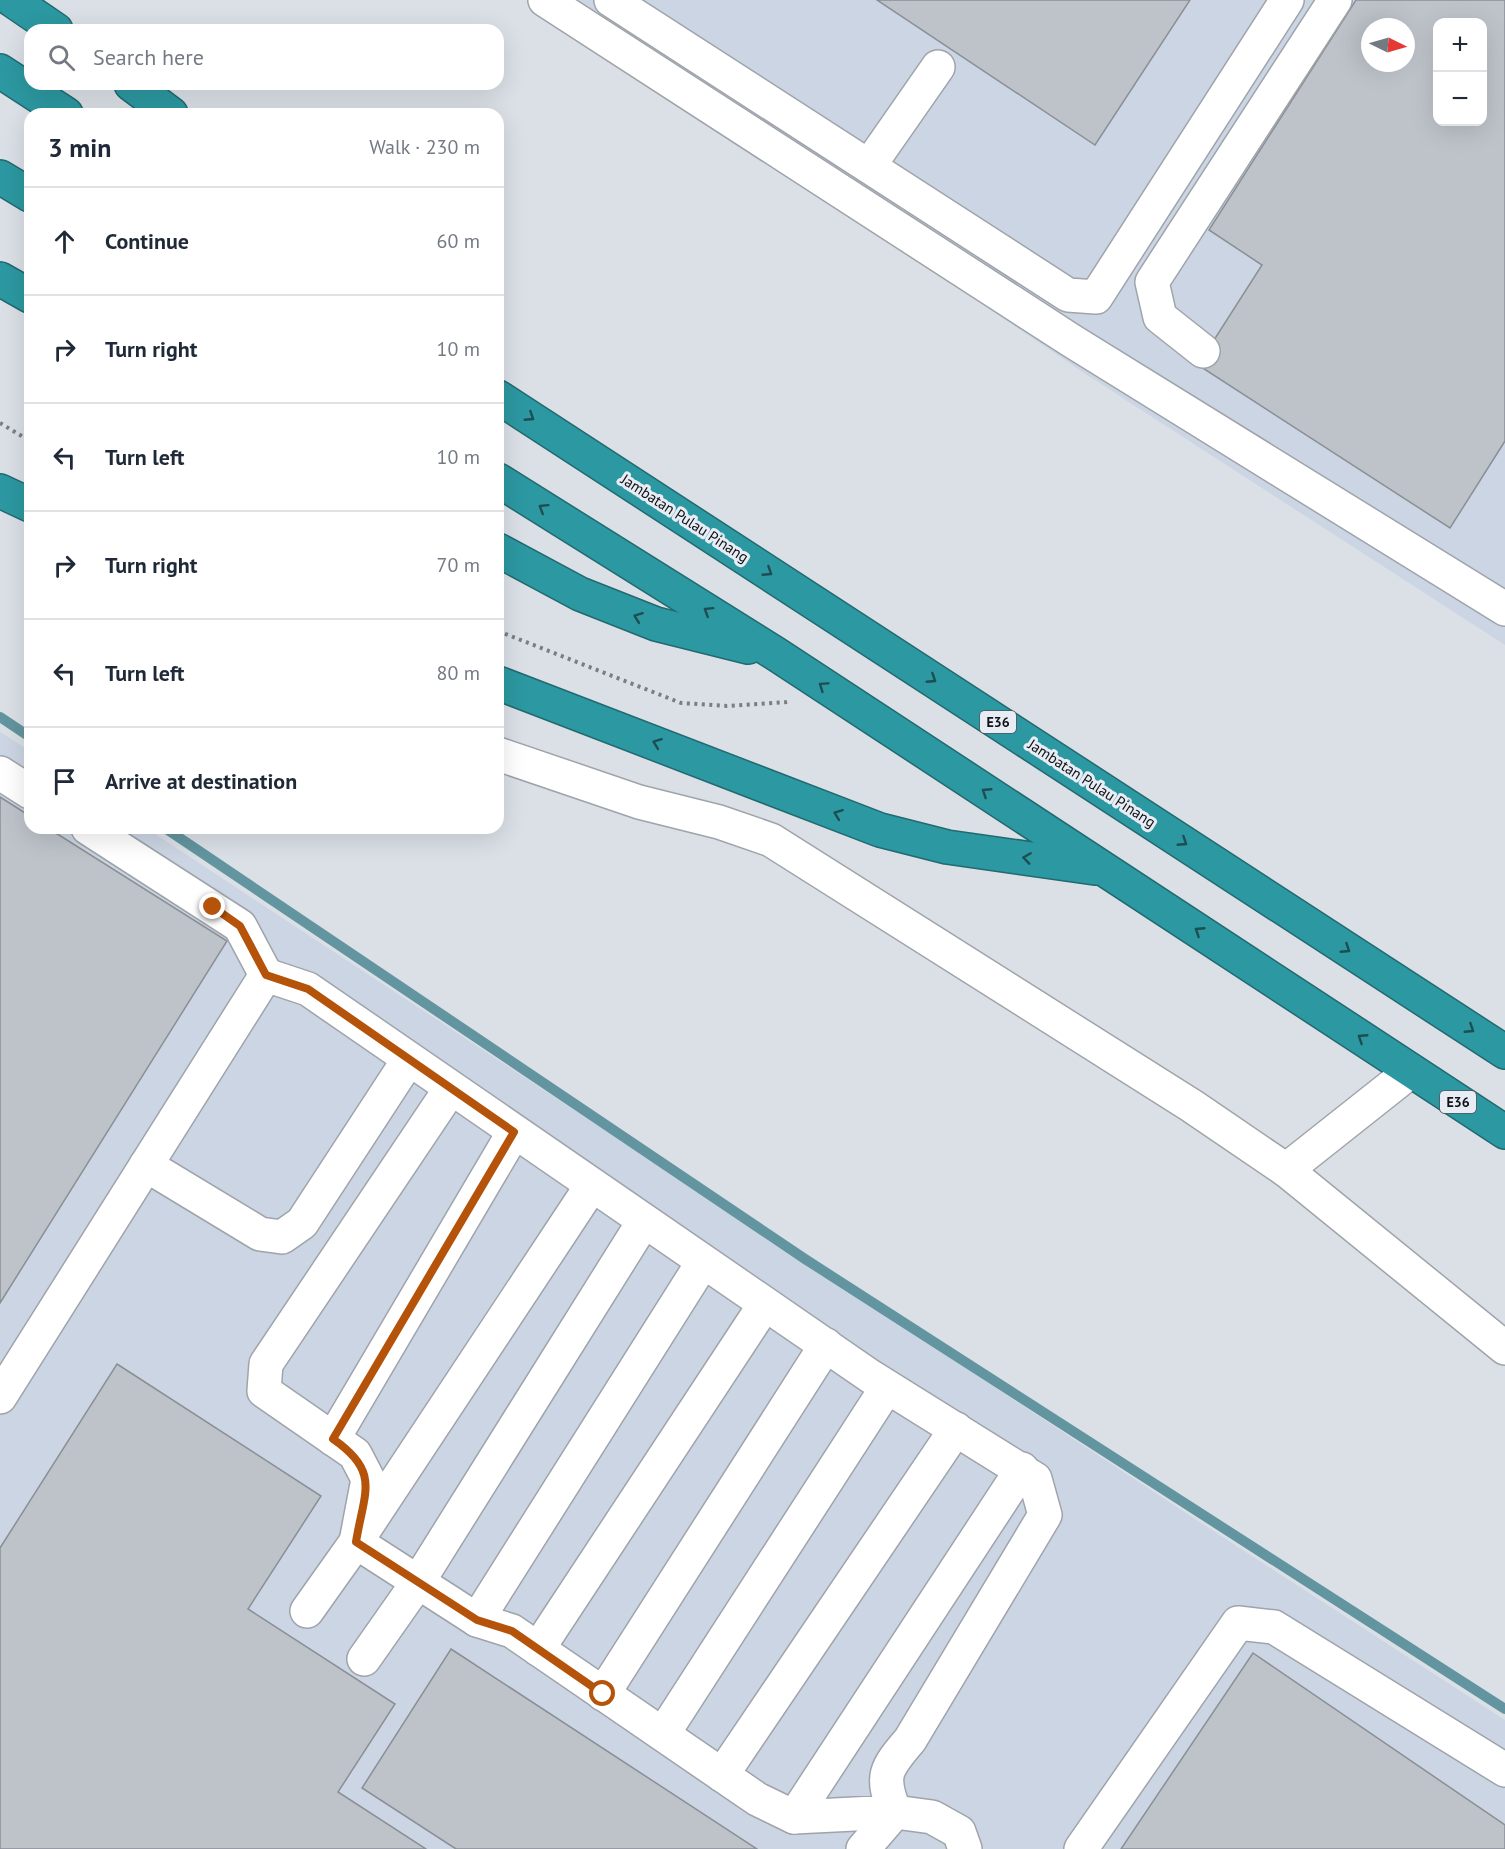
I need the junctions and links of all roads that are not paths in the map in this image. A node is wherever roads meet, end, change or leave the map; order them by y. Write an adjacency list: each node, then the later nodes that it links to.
1 (12, 0): 6 (highway)
2 (545, 0): 25 (lane)
3 (611, 0): 14 (lane)
4 (1287, 0): 14 (lane)
5 (1335, 0): 19 (lane)
6 (47, 24)
7 (938, 67): 14 (lane)
8 (0, 71): 9 (highway)
9 (24, 87)
10 (29, 90): 12 (highway)
11 (139, 90): 13 (highway)
12 (57, 108)
13 (163, 108)
14 (869, 166)
15 (0, 177): 16 (highway)
16 (24, 191)
17 (0, 279): 18 (highway)
18 (24, 293)
19 (1203, 351)
20 (504, 401): 34 (highway, Jambatan Pulau Pinang / E36, one-way to 34)
21 (504, 484): 26 (highway, E36, one-way to 21)
22 (0, 491): 23 (highway)
23 (24, 501)
24 (504, 553): 26 (highway, E36, one-way to 24)
25 (1505, 609)
26 (776, 654): 32 (highway, E36, one-way to 26)
27 (504, 684): 32 (highway, one-way to 27)
28 (504, 756): 41 (lane)
29 (0, 773): 30 (lane)
30 (24, 788)
31 (97, 834): 33 (lane)
32 (1106, 870): 36 (highway, E36, one-way to 32)
33 (266, 975): 35 (lane); 40 (lane)
34 (1505, 1052)
35 (409, 1059): 37 (lane); 40 (lane)
36 (1411, 1071): 39 (highway, E36); 41 (lane)
37 (451, 1088): 38 (lane); 51 (lane)
38 (514, 1132): 42 (lane); 51 (lane)
39 (1505, 1132)
40 (147, 1165): 49 (lane)
41 (1286, 1170): 47 (lane)
42 (592, 1185): 43 (lane); 53 (lane)
43 (644, 1221): 44 (lane); 54 (lane)
44 (703, 1262): 45 (lane); 56 (lane)
45 (765, 1304): 46 (lane); 57 (lane)
46 (825, 1345): 48 (lane); 59 (lane)
47 (1505, 1348)
48 (887, 1387): 50 (lane); 60 (lane)
49 (0, 1397)
50 (956, 1429): 52 (lane); 62 (lane)
51 (333, 1439): 53 (lane)
52 (1022, 1469): 63 (lane); 64 (lane)
53 (356, 1542): 54 (lane); 55 (lane)
54 (418, 1582): 56 (lane); 58 (lane)
55 (307, 1611)
56 (477, 1620): 57 (lane)
57 (538, 1649): 59 (lane)
58 (364, 1659)
59 (603, 1694): 60 (lane)
60 (663, 1734): 62 (lane)
61 (1505, 1770): 67 (lane)
62 (722, 1774): 64 (lane)
63 (895, 1812): 64 (lane); 65 (lane); 66 (lane)
64 (795, 1817)
65 (863, 1849)
66 (965, 1849)
67 (1081, 1849)

